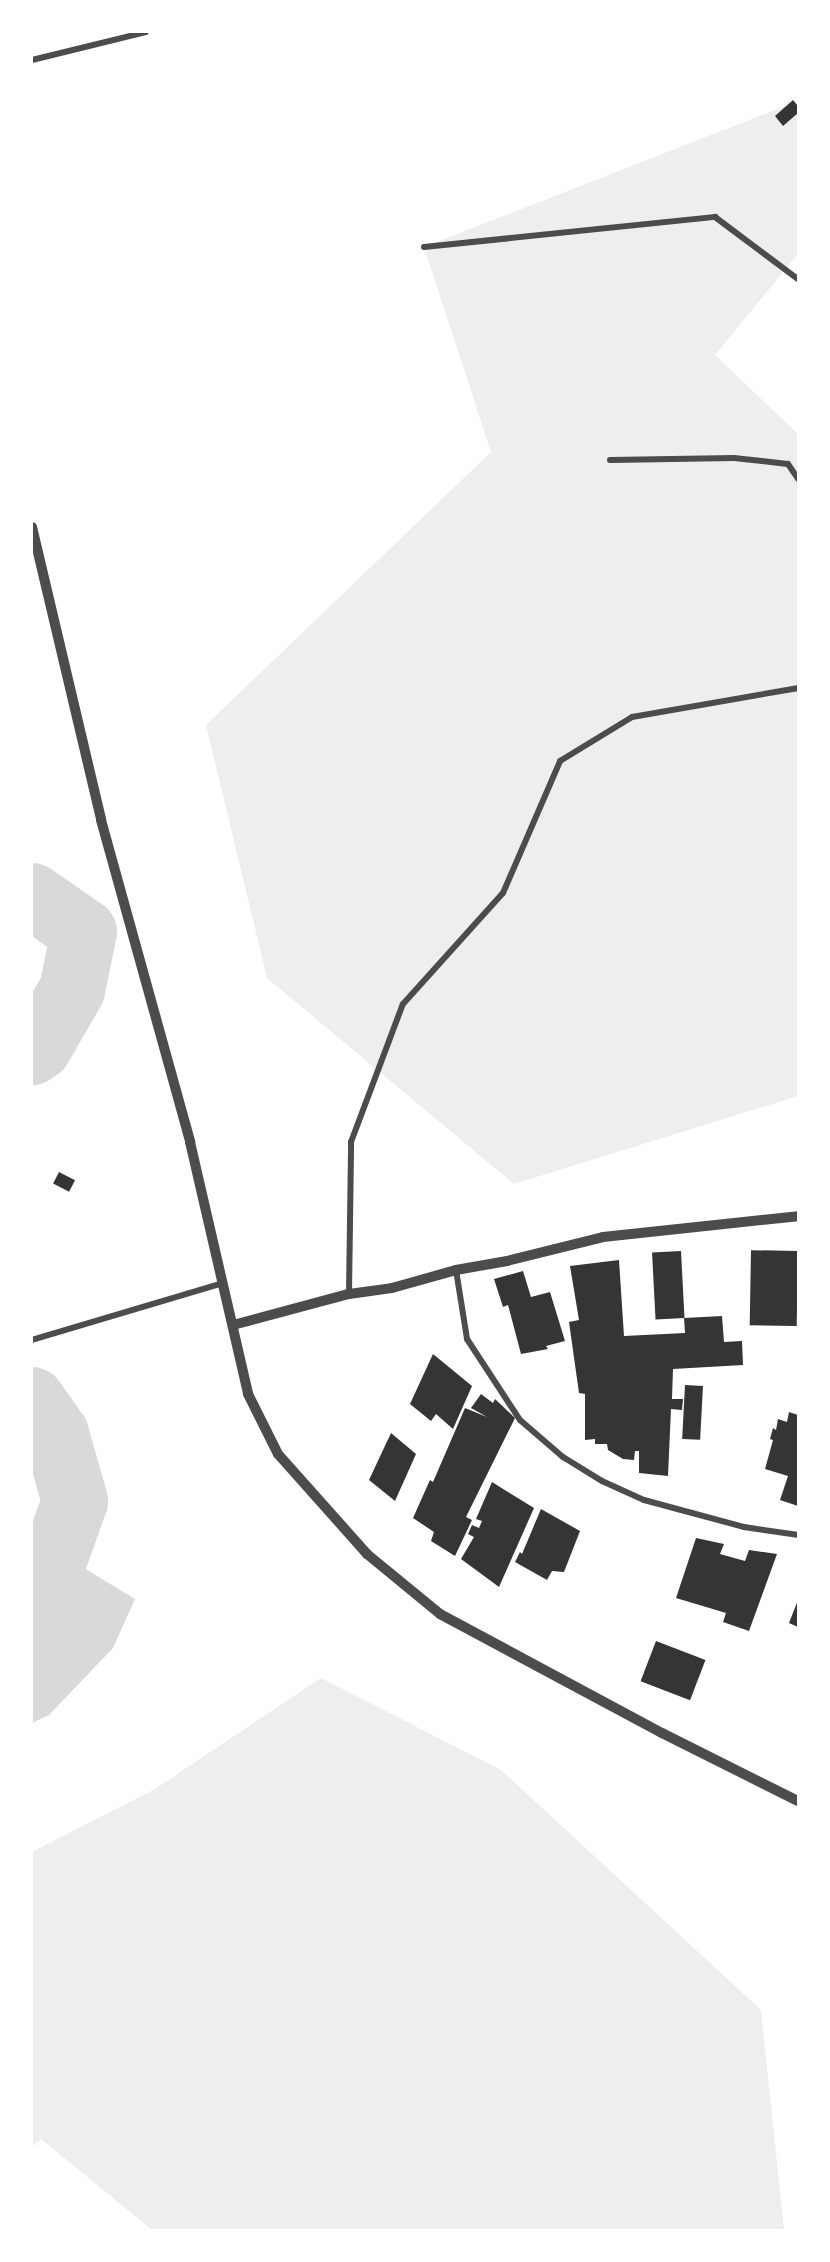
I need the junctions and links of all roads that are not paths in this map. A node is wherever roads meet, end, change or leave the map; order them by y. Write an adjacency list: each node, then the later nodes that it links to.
1 (146, 32): 2 (street)
2 (32, 60)
3 (424, 247): 4 (street)
4 (798, 279)
5 (610, 460): 6 (street)
6 (798, 479)
7 (32, 527): 11 (street)
8 (798, 688): 12 (street)
9 (798, 1216): 10 (street)
10 (456, 1270): 12 (street); 15 (street)
11 (223, 1283): 13 (street); 14 (street)
12 (349, 1294): 13 (street)
13 (233, 1325): 16 (street)
14 (33, 1340)
15 (798, 1535)
16 (798, 1801)

